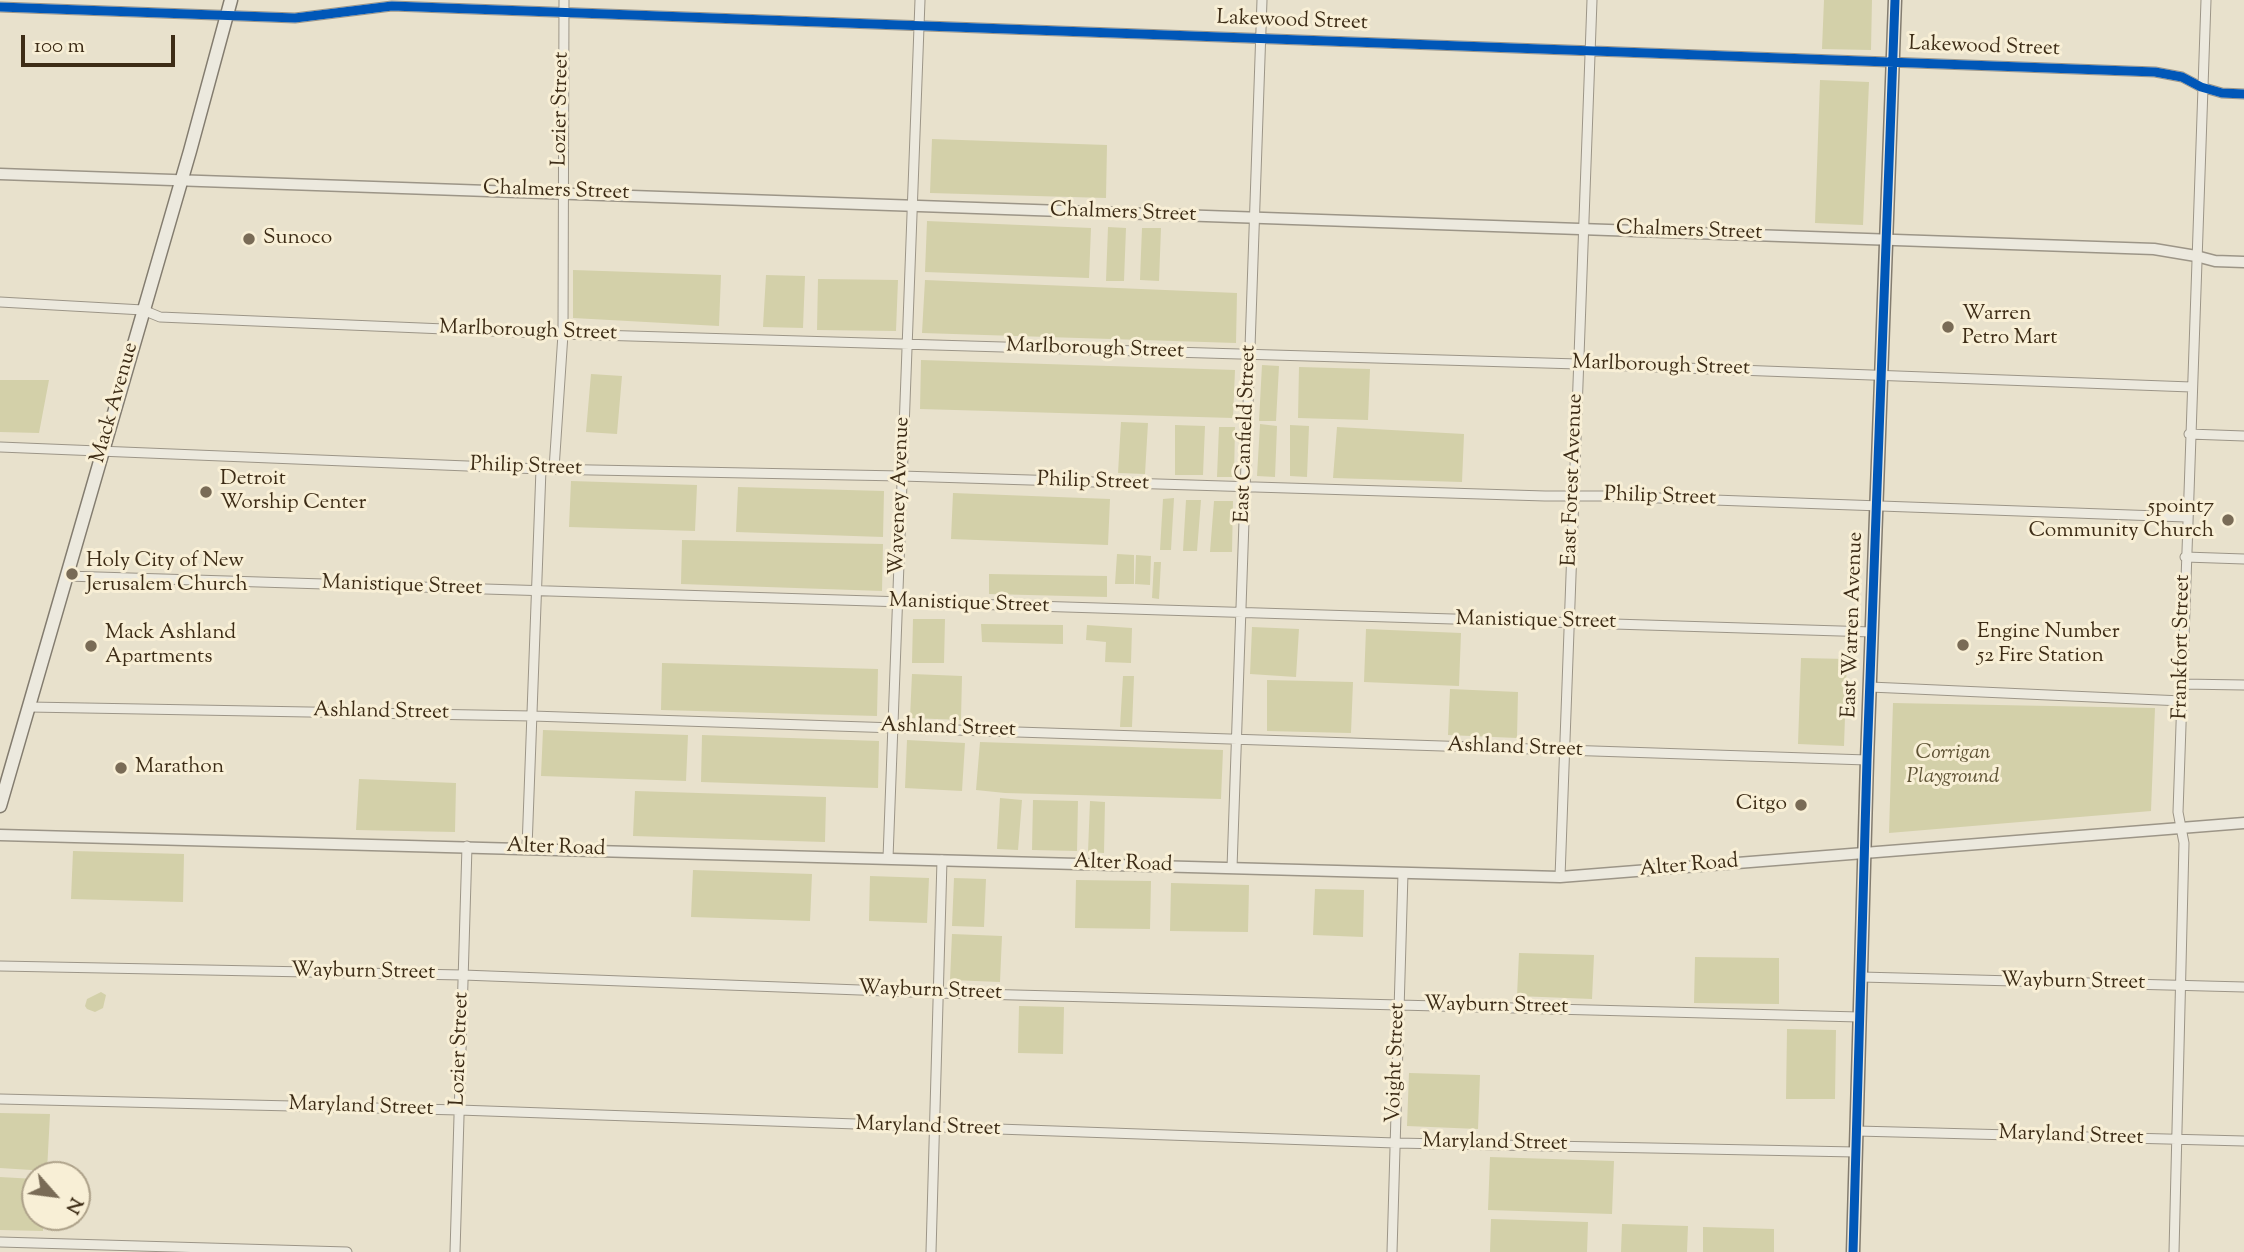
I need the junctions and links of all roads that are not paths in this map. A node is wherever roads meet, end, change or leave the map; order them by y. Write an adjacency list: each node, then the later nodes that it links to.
1 (231, 0): 10 (main road, Mack Avenue)
2 (564, 0): 9 (street, Lozier Street)
3 (920, 0): 11 (street)
4 (1262, 0): 12 (street, East Canfield Street)
5 (1592, 0): 13 (street, East Forest Avenue)
6 (1895, 0): 14 (main road, East Warren Avenue)
7 (2206, 0): 15 (street, Frankfort Street)
8 (0, 7): 10 (street, Lakewood Street)
9 (563, 12): 10 (street, Lakewood Street); 11 (street, Lakewood Street); 19 (street, Lozier Street)
10 (227, 15): 18 (main road, Mack Avenue)
11 (919, 27): 12 (street, Lakewood Street); 20 (street)
12 (1261, 38): 13 (street, Lakewood Street); 21 (street, East Canfield Street)
13 (1590, 51): 14 (street, Lakewood Street); 22 (street, East Forest Avenue)
14 (1893, 62): 15 (street, Lakewood Street); 23 (main road, East Warren Avenue)
15 (2202, 87): 16 (street, Lakewood Street); 24 (street, Frankfort Street)
16 (2244, 94)
17 (0, 174): 18 (street, Chalmers Street)
18 (181, 179): 19 (street, Chalmers Street); 27 (main road, Mack Avenue)
19 (562, 192): 20 (street, Chalmers Street); 28 (street, Lozier Street)
20 (913, 206): 21 (street, Chalmers Street); 29 (street, Waveney Avenue)
21 (1254, 219): 22 (street, Chalmers Street); 30 (street, East Canfield Street)
22 (1583, 228): 23 (street, Chalmers Street); 31 (street, East Forest Avenue)
23 (1886, 240): 24 (street, Chalmers Street); 32 (main road, East Warren Avenue)
24 (2196, 256): 25 (street, Chalmers Street); 33 (street, Frankfort Street)
25 (2244, 262)
26 (0, 302): 27 (street, Marlborough Street)
27 (142, 310): 28 (street, Marlborough Street); 37 (main road, Mack Avenue)
28 (563, 334): 29 (street, Marlborough Street); 39 (street, Lozier Street)
29 (908, 344): 30 (street, Marlborough Street); 40 (street, Waveney Avenue)
30 (1249, 355): 31 (street, Marlborough Street); 41 (street, East Canfield Street)
31 (1578, 364): 32 (street, Marlborough Street); 42 (street, East Forest Avenue)
32 (1881, 375): 33 (street, Marlborough Street); 43 (main road, East Warren Avenue)
33 (2191, 387): 34 (street, Frankfort Street)
34 (2189, 434): 35 (street); 44 (street, Frankfort Street)
35 (2244, 436)
36 (0, 447): 37 (street, Philip Street)
37 (101, 452): 38 (street, Philip Street); 47 (main road, Mack Avenue)
38 (541, 469): 39 (street, Philip Street); 48 (street)
39 (554, 469): 40 (street, Philip Street)
40 (901, 477): 41 (street, Philip Street); 49 (street, Waveney Avenue)
41 (1245, 488): 42 (street, Philip Street); 50 (street, East Canfield Street)
42 (1574, 496): 43 (street, Philip Street); 51 (street, East Forest Avenue)
43 (1876, 506): 44 (street, Philip Street); 52 (main road, East Warren Avenue)
44 (2186, 517): 45 (street, Frankfort Street)
45 (2185, 557): 46 (street); 53 (street, Frankfort Street)
46 (2244, 559)
47 (66, 576): 48 (street, Manistique Street); 57 (main road, Mack Avenue)
48 (536, 591): 49 (street, Manistique Street); 58 (street)
49 (897, 603): 50 (street, Manistique Street); 59 (street, Waveney Avenue)
50 (1241, 614): 51 (street, Manistique Street); 60 (street, East Canfield Street)
51 (1569, 621): 52 (street, Manistique Street); 61 (street, East Forest Avenue)
52 (1872, 632): 55 (main road, East Warren Avenue)
53 (2182, 684): 54 (street); 56 (street, Frankfort Street)
54 (2244, 685)
55 (1870, 687): 56 (street); 62 (main road, East Warren Avenue)
56 (2182, 701): 65 (street, Frankfort Street)
57 (29, 707): 58 (street, Ashland Street); 63 (main road, Mack Avenue)
58 (532, 716): 59 (street, Ashland Street); 68 (street)
59 (892, 727): 60 (street, Ashland Street); 70 (street, Waveney Avenue)
60 (1237, 740): 61 (street, Ashland Street); 72 (street, East Canfield Street)
61 (1564, 751): 62 (street, Ashland Street); 74 (street, East Forest Avenue)
62 (1867, 760): 69 (main road, East Warren Avenue)
63 (0, 806)
64 (2244, 823): 65 (street, Alter Road)
65 (2180, 827): 69 (street, Alter Road); 78 (street, Frankfort Street)
66 (0, 835): 67 (street, Alter Road)
67 (467, 846): 68 (street, Alter Road); 76 (street, Lozier Street)
68 (527, 848): 70 (street, Alter Road)
69 (1864, 853): 74 (street, Alter Road); 77 (main road, East Warren Avenue)
70 (888, 858): 71 (street, Alter Road)
71 (942, 860): 72 (street, Alter Road); 80 (street)
72 (1232, 868): 73 (street, Alter Road)
73 (1403, 873): 74 (street, Alter Road); 81 (street, Voight Street)
74 (1560, 877)
75 (0, 966): 76 (street, Wayburn Street)
76 (463, 975): 80 (street, Wayburn Street); 84 (street, Lozier Street)
77 (1861, 977): 78 (street, Wayburn Street); 82 (main road, East Warren Avenue)
78 (2180, 985): 79 (street, Wayburn Street); 87 (street, Frankfort Street)
79 (2244, 987)
80 (939, 993): 81 (street, Wayburn Street); 85 (street)
81 (1399, 1005): 82 (street, Wayburn Street); 89 (street, Voight Street)
82 (1859, 1017): 86 (main road, East Warren Avenue)
83 (0, 1099): 84 (street, Maryland Street)
84 (458, 1110): 85 (street, Maryland Street); 93 (street, Lozier Street)
85 (935, 1129): 89 (street, Maryland Street); 94 (street)
86 (1857, 1130): 87 (street, Maryland Street); 90 (main road, East Warren Avenue)
87 (2177, 1139): 88 (street, Maryland Street); 97 (street, Frankfort Street)
88 (2244, 1141)
89 (1395, 1143): 90 (street, Maryland Street); 95 (street, Voight Street)
90 (1856, 1152): 96 (main road, East Warren Avenue)
91 (0, 1242): 92 (street)
92 (347, 1252)
93 (455, 1252)
94 (931, 1252)
95 (1392, 1252)
96 (1853, 1252)
97 (2174, 1252)

